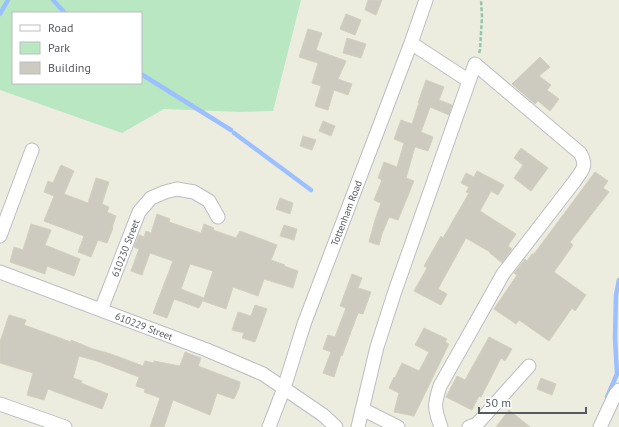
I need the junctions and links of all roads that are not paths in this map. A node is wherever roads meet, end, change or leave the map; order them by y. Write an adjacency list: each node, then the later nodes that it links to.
1 (426, 0): 2 (street, Tottenham Road)
2 (411, 43): 3 (street); 10 (street, Tottenham Road)
3 (469, 81): 13 (street); 19 (street)
4 (32, 150): 6 (street)
5 (218, 217): 8 (street, 610230 Street)
6 (0, 236)
7 (0, 272): 8 (street, 610229 Street)
8 (101, 310): 10 (street, 610229 Street)
9 (529, 366): 20 (street)
10 (284, 388): 15 (street, Tottenham Road); 16 (street, 610229 Street)
11 (619, 390): 21 (street)
12 (0, 404): 14 (street)
13 (362, 409): 17 (street); 18 (street)
14 (65, 427)
15 (269, 427)
16 (336, 427)
17 (358, 427)
18 (398, 427)
19 (441, 427)
20 (469, 427)
21 (600, 427)

